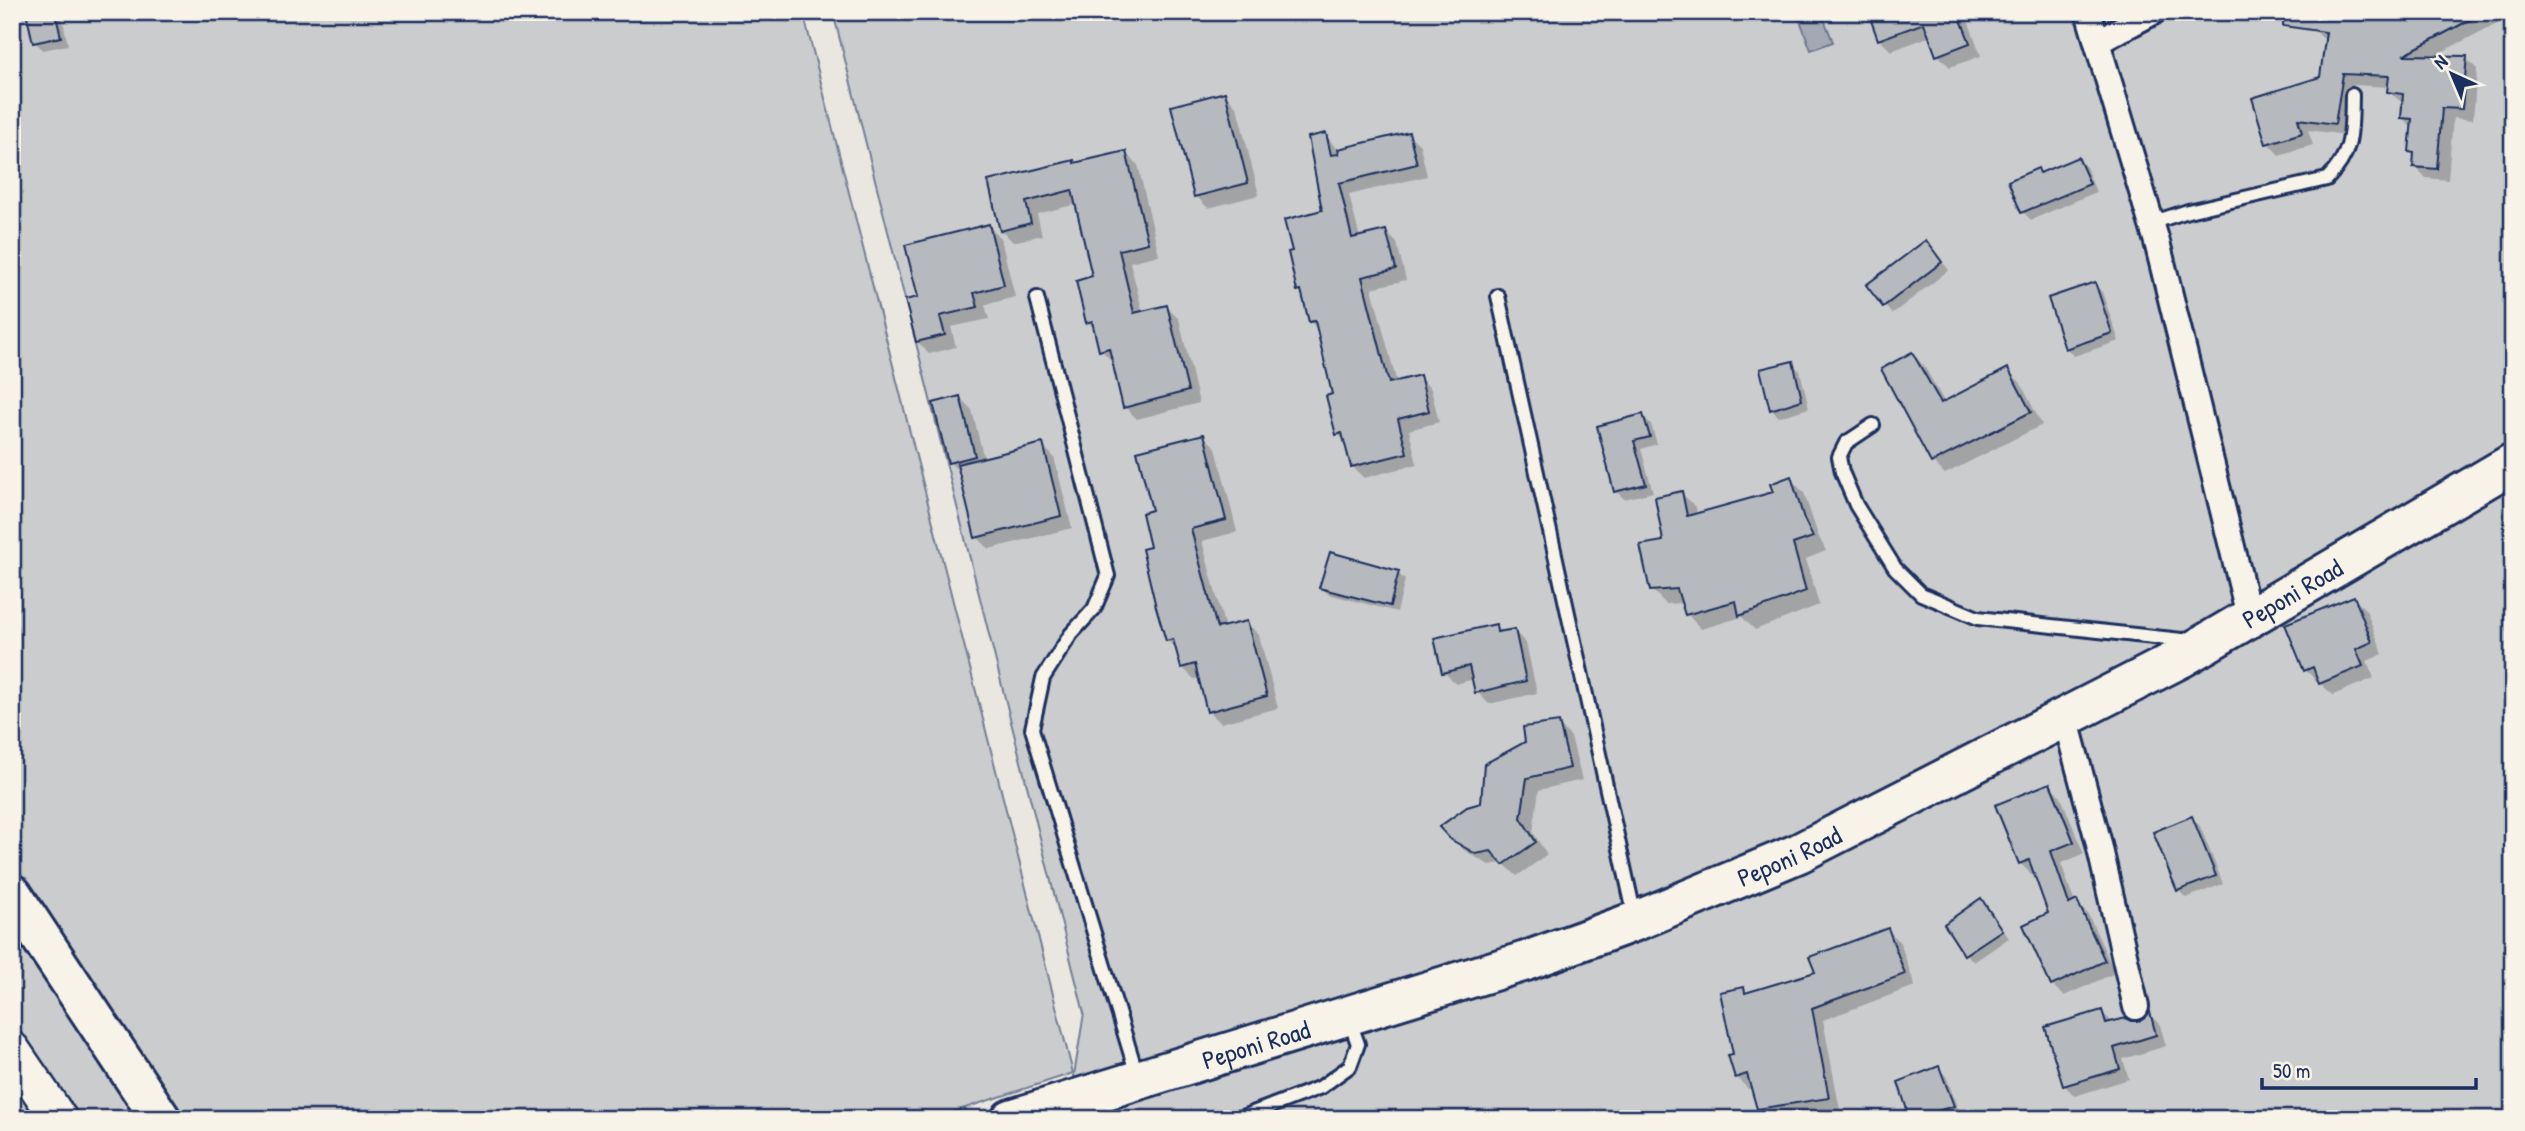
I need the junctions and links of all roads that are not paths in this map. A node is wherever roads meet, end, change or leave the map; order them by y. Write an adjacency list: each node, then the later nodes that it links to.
1 (2088, 12): 3 (street)
2 (2153, 12): 3 (street)
3 (2097, 43): 5 (street)
4 (2352, 95): 5 (lane)
5 (2151, 223): 10 (street)
6 (1498, 296): 14 (lane)
7 (1037, 298): 18 (lane)
8 (1873, 425): 11 (lane)
9 (2513, 463): 10 (main road, Peponi Road)
10 (2249, 616): 11 (main road, Peponi Road)
11 (2206, 643): 12 (main road, Peponi Road)
12 (2065, 717): 14 (main road, Peponi Road); 15 (street)
13 (12, 894): 20 (main road)
14 (1636, 921): 16 (main road, Peponi Road)
15 (2136, 1007)
16 (1348, 1014): 18 (main road, Peponi Road); 22 (lane)
17 (12, 1050): 19 (main road)
18 (1139, 1079): 21 (main road, Peponi Road)
19 (59, 1119)
20 (162, 1119)
21 (1011, 1119)
22 (1237, 1119)

